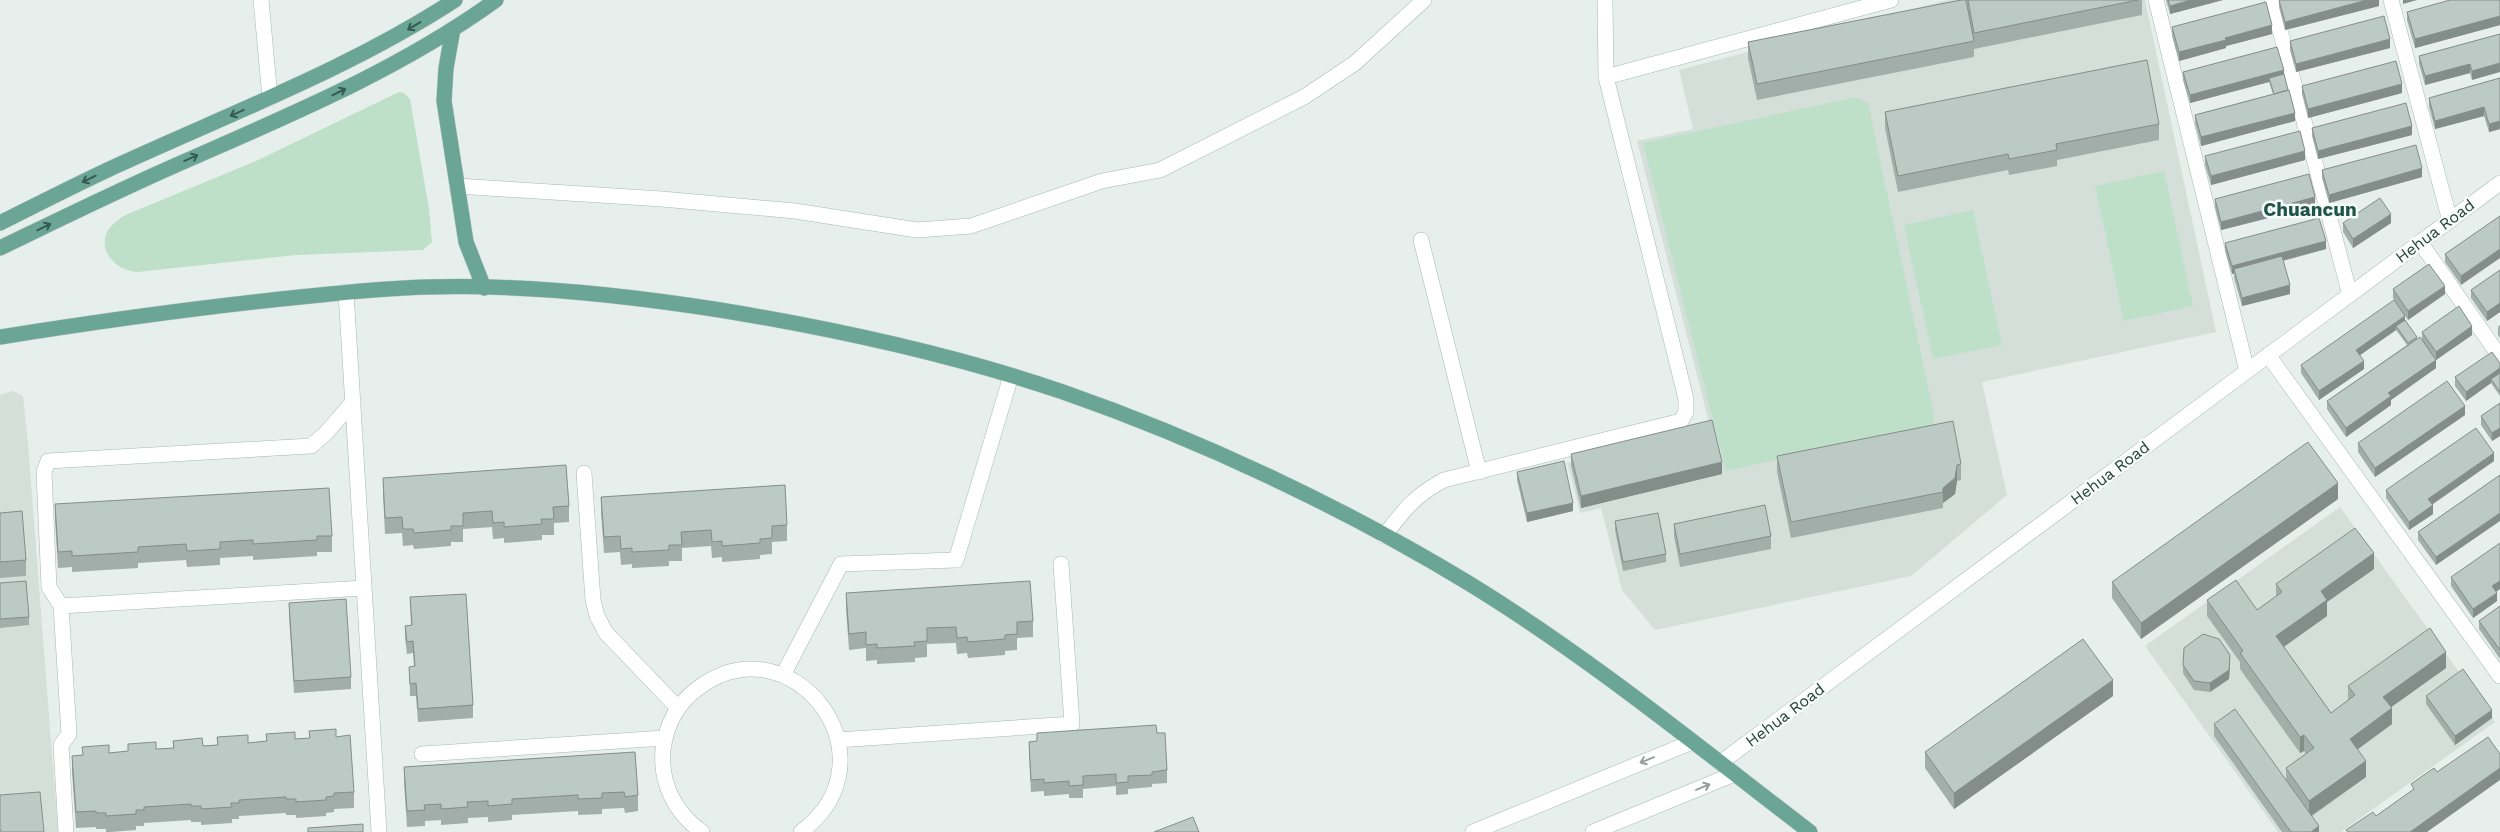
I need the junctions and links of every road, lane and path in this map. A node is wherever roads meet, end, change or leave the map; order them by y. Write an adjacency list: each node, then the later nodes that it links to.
1 (261, 0): 12 (street)
2 (456, 0): 12 (main road, one-way to 12)
3 (496, 0): 10 (main road)
4 (1424, 0): 14 (street)
5 (1605, 0): 11 (street)
6 (1891, 0): 11 (street)
7 (2156, 0): 26 (street)
8 (2272, 0): 22 (street)
9 (2391, 0): 15 (street)
10 (452, 29): 14 (main road); 19 (main road, one-way to 10)
11 (1606, 77): 29 (street)
12 (270, 98): 16 (main road, one-way to 16)
13 (2500, 183): 15 (street, Hehua Road)
14 (457, 186): 20 (main road)
15 (2450, 221): 18 (street, Hehua Road)
16 (0, 223)
17 (1421, 240): 29 (street)
18 (2420, 242): 22 (street, Hehua Road); 25 (street)
19 (0, 248)
20 (484, 288): 21 (main road); 27 (main road)
21 (346, 292): 23 (main road); 28 (street)
22 (2350, 295): 24 (street, Hehua Road)
23 (0, 337)
24 (2268, 355): 26 (street, Hehua Road); 36 (street)
25 (2500, 356)
26 (2247, 371): 42 (street, Hehua Road)
27 (1011, 376): 31 (main road); 35 (street)
28 (353, 402): 33 (street); 34 (street)
29 (1479, 472): 31 (street)
30 (584, 473): 37 (street)
31 (1384, 536): 40 (main road)
32 (1061, 564): 39 (street)
33 (364, 588): 34 (street); 45 (street)
34 (61, 606): 44 (street)
35 (783, 676): 37 (street); 39 (street)
36 (2500, 676)
37 (678, 708): 38 (street)
38 (665, 738): 41 (street); 46 (street)
39 (838, 740): 47 (street)
40 (1692, 742): 42 (main road); 48 (street, one-way to 48)
41 (422, 754)
42 (1720, 763): 43 (main road)
43 (1734, 774): 49 (street, one-way to 43); 50 (main road)
44 (66, 832)
45 (379, 832)
46 (702, 832)
47 (801, 832)
48 (1473, 832)
49 (1594, 832)
50 (1810, 832)

